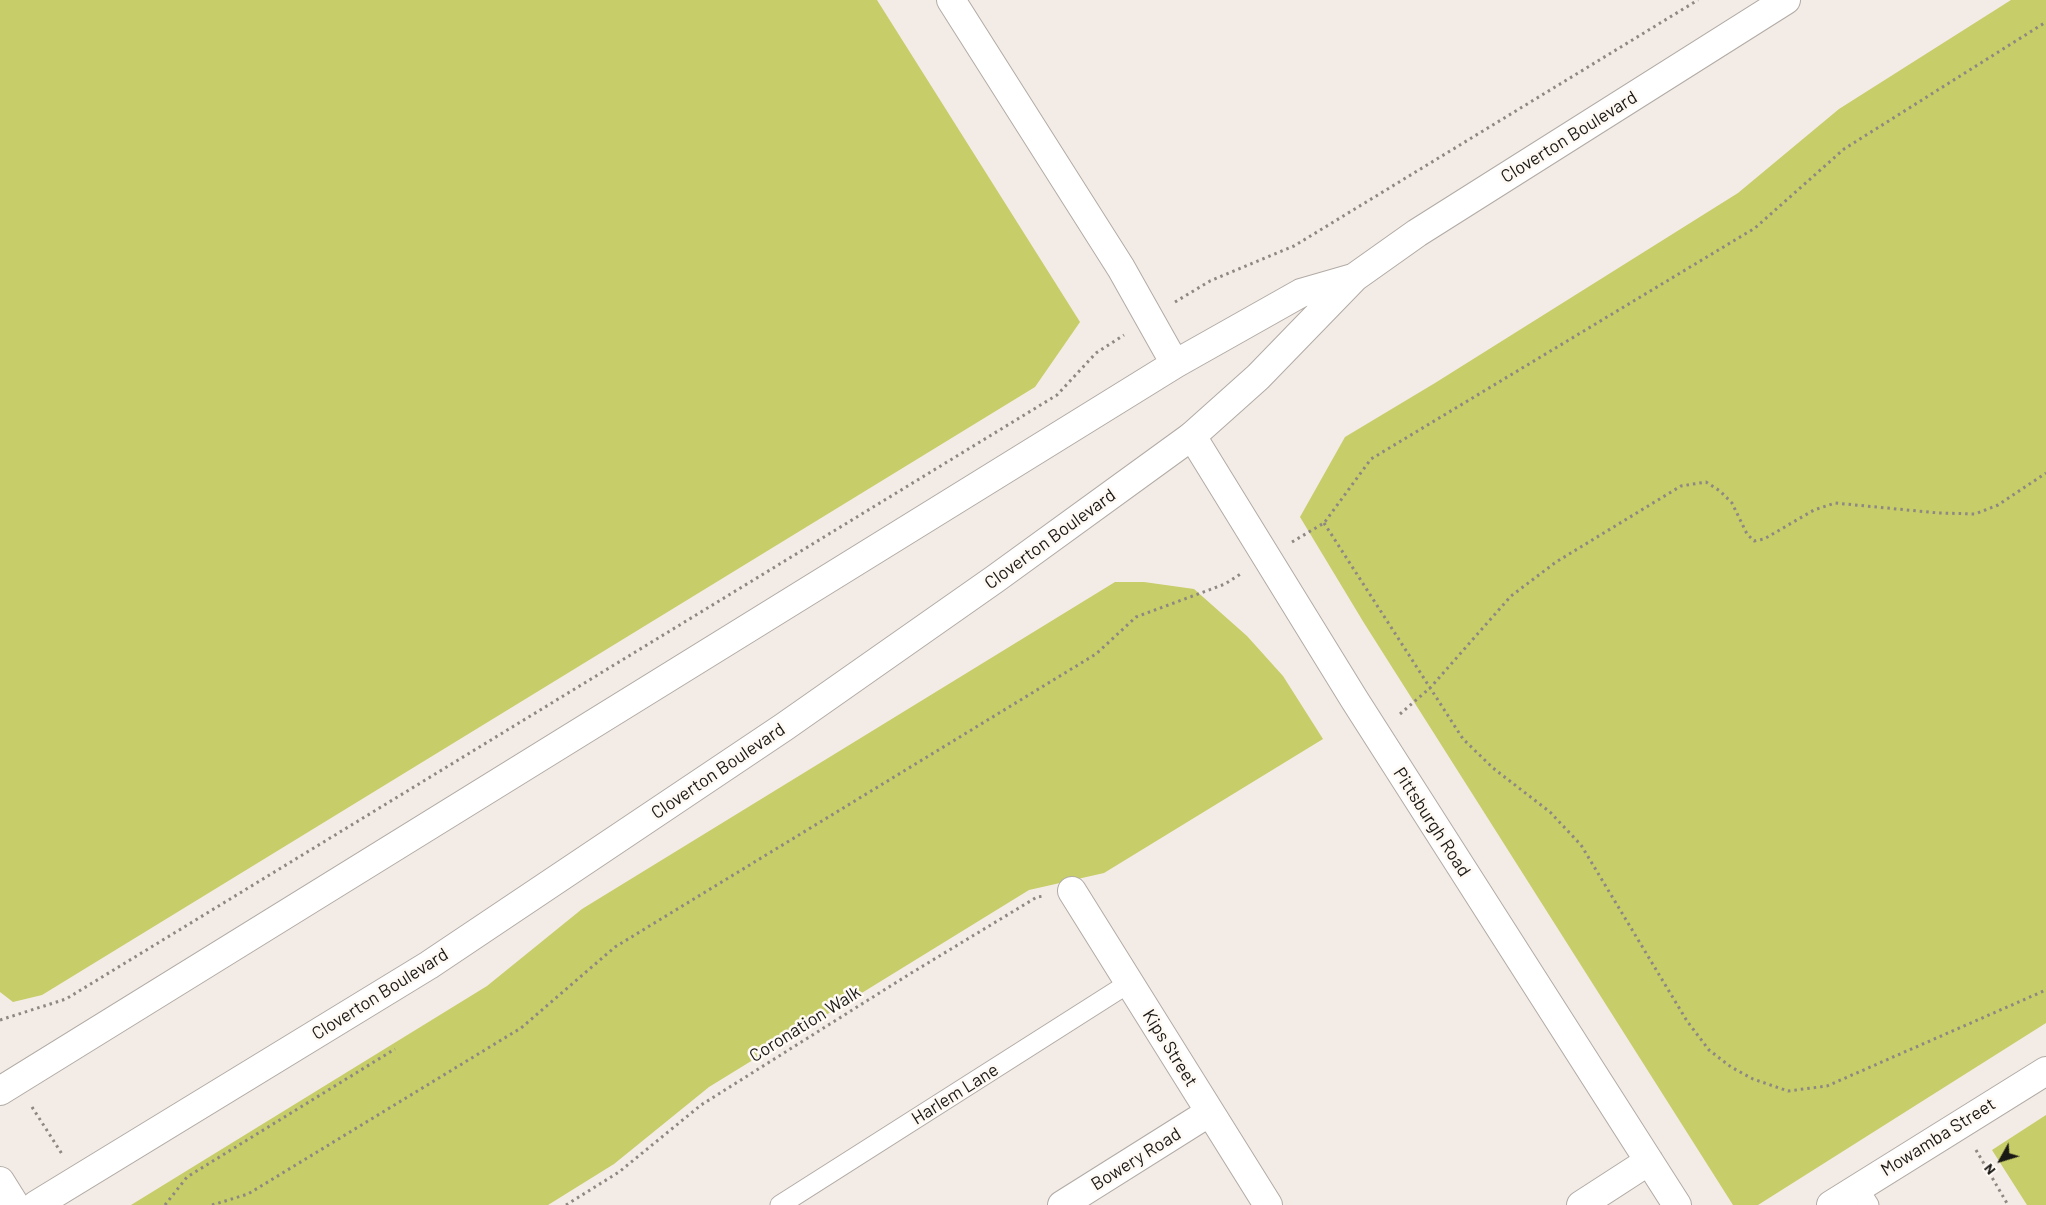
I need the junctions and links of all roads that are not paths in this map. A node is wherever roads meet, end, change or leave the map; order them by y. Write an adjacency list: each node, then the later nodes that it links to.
1 (951, 0): 4 (street)
2 (1786, 0): 3 (street, Cloverton Boulevard)
3 (1356, 277): 4 (street, Cloverton Boulevard); 5 (street, Cloverton Boulevard)
4 (1175, 364): 9 (street, Cloverton Boulevard)
5 (1192, 436): 11 (street, Pittsburgh Road); 15 (street, Cloverton Boulevard)
6 (1072, 891): 7 (street, Kips Street)
7 (1129, 983): 10 (street, Kips Street); 16 (lane, Harlem Lane)
8 (2046, 1071): 13 (street, Mowamba Street)
9 (8, 1086)
10 (1210, 1112): 17 (street, Bowery Road); 18 (street, Kips Street)
11 (1649, 1162): 19 (street); 20 (street, Pittsburgh Road)
12 (0, 1181): 14 (street)
13 (1863, 1196): 21 (street, Mowamba Street)
14 (15, 1205)
15 (36, 1205)
16 (780, 1205)
17 (1062, 1205)
18 (1268, 1205)
19 (1581, 1205)
20 (1677, 1205)
21 (1831, 1205)

